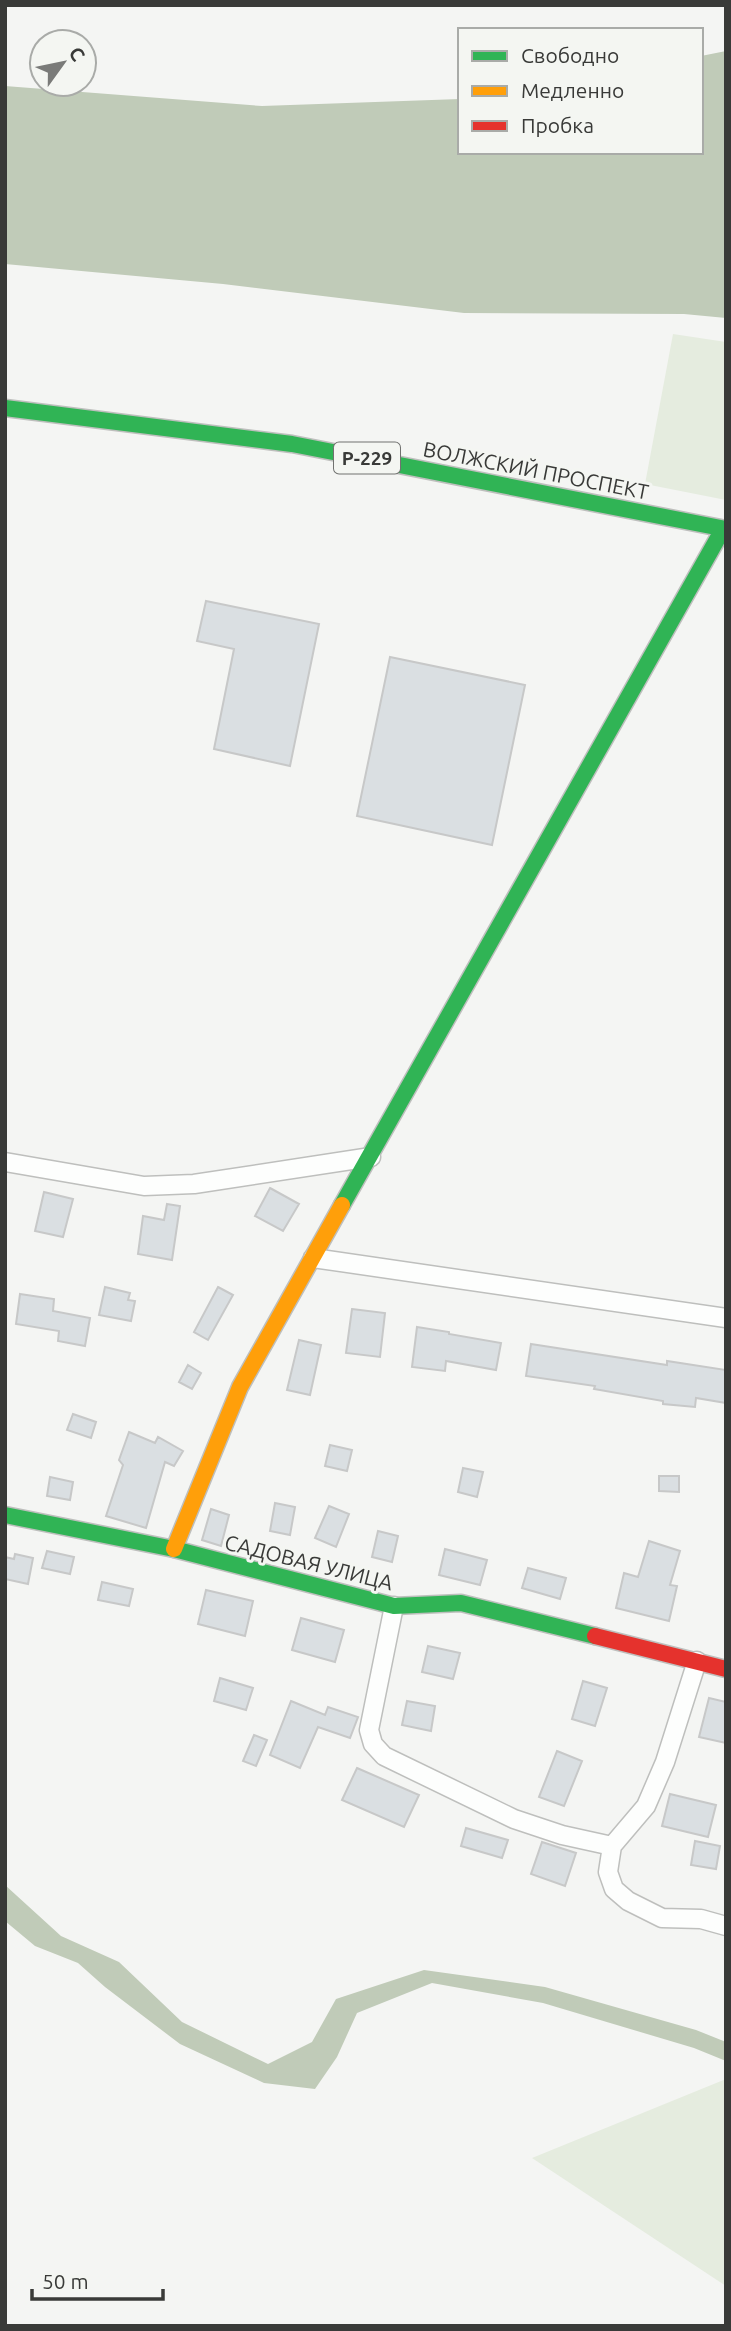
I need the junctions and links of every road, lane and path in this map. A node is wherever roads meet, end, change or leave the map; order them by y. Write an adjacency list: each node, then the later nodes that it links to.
1 (5, 408): 2 (street, ВОЛЖСКИЙ ПРОСПЕКТ / Р-229)
2 (725, 529): 3 (street)
3 (370, 1157): 4 (street); 5 (street)
4 (5, 1162)
5 (313, 1258): 6 (street); 8 (street)
6 (726, 1318)
7 (5, 1515): 8 (street, САДОВАЯ УЛИЦА)
8 (174, 1549): 9 (street, САДОВАЯ УЛИЦА)
9 (394, 1606): 10 (street, САДОВАЯ УЛИЦА); 12 (street)
10 (697, 1661): 11 (street, САДОВАЯ УЛИЦА); 12 (street)
11 (726, 1669)
12 (612, 1846): 13 (street)
13 (726, 1926)

